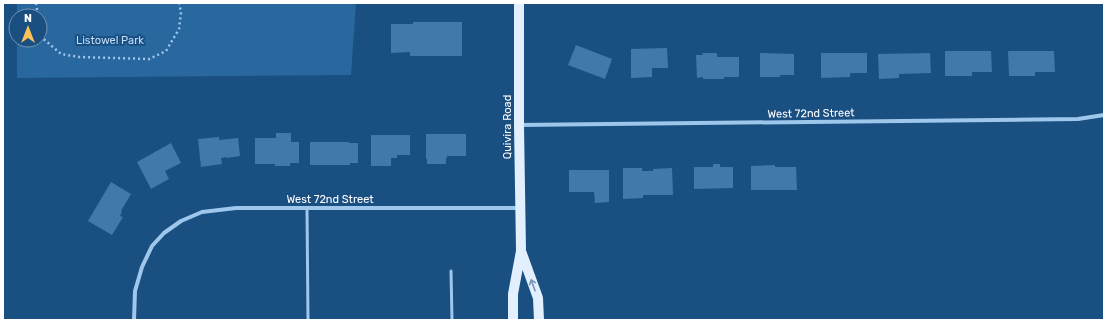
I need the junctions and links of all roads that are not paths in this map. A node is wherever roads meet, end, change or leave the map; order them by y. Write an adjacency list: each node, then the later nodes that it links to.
1 (519, 3): 3 (main road, Quivira Road)
2 (1104, 115): 3 (street, West 72nd Street)
3 (519, 125): 5 (main road, Quivira Road)
4 (307, 208): 5 (street, West 72nd Street); 8 (street, West 72nd Street); 9 (lane)
5 (520, 208): 6 (main road, Quivira Road)
6 (521, 251): 11 (main road, Quivira Road); 12 (main road, Quivira Road, one-way to 6)
7 (451, 271): 10 (lane)
8 (134, 320)
9 (308, 320)
10 (452, 320)
11 (513, 320)
12 (540, 320)

